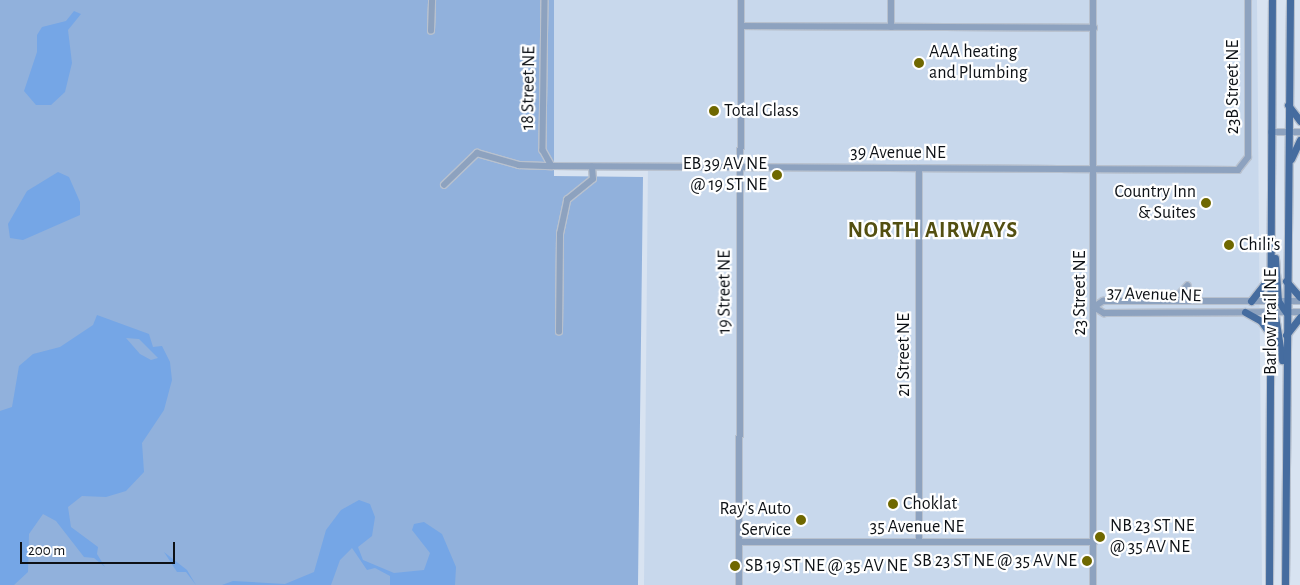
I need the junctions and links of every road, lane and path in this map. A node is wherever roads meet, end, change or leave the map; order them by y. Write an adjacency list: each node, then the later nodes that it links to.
1 (432, 0): 12 (street)
2 (545, 0): 19 (street, 18 Street NE)
3 (742, 0): 9 (street, 19 Street NE)
4 (892, 0): 10 (street)
5 (1094, 0): 11 (street, 23 Street NE)
6 (1248, 0): 24 (street, 23B Street NE)
7 (1272, 0): 15 (main road, Barlow Trail NE)
8 (1290, 0): 13 (main road, Barlow Trail NE)
9 (741, 26): 10 (street); 21 (street, 19 Street NE)
10 (892, 27): 11 (street)
11 (1094, 28): 23 (street, 23 Street NE)
12 (432, 31)
13 (1288, 105): 14 (main road); 16 (main road, Barlow Trail NE)
14 (1300, 121)
15 (1271, 132): 16 (street); 27 (main road, Barlow Trail NE)
16 (1288, 132): 17 (street); 25 (main road, Barlow Trail NE)
17 (1300, 132)
18 (1300, 140): 25 (main road)
19 (555, 166): 20 (street, 39 Avenue NE); 26 (street, 39 Avenue NE)
20 (592, 167): 21 (street, 39 Avenue NE); 45 (street)
21 (741, 168): 22 (street, 39 Avenue NE); 49 (street, 19 Street NE)
22 (919, 168): 23 (street, 39 Avenue NE); 50 (street, 21 Street NE)
23 (1095, 169): 24 (street, 39 Avenue NE); 38 (street, 23 Street NE)
24 (1238, 170)
25 (1287, 182): 29 (main road, Barlow Trail NE)
26 (444, 185)
27 (1271, 204): 28 (main road, Barlow Trail NE); 34 (main road)
28 (1270, 275): 33 (main road); 34 (main road, Barlow Trail NE)
29 (1286, 281): 31 (main road); 35 (main road, Barlow Trail NE)
30 (1187, 286): 32 (street)
31 (1300, 297)
32 (1171, 301): 37 (street, 37 Avenue NE); 38 (street, 37 Avenue NE)
33 (1251, 301): 34 (street, 37 Avenue NE); 37 (street, 37 Avenue NE)
34 (1274, 301): 35 (street, 37 Avenue NE); 41 (main road, Barlow Trail NE); 42 (main road)
35 (1286, 301): 36 (street, 37 Avenue NE); 42 (main road, Barlow Trail NE)
36 (1300, 301)
37 (1187, 302): 39 (street)
38 (1094, 307): 39 (street, 37 Avenue NE); 51 (street, 23 Street NE)
39 (1147, 312): 40 (street, 37 Avenue NE)
40 (1245, 312): 41 (street, 37 Avenue NE); 46 (main road)
41 (1274, 312): 42 (street, 37 Avenue NE); 46 (main road, Barlow Trail NE); 48 (main road)
42 (1286, 312): 43 (street, 37 Avenue NE); 47 (main road, Barlow Trail NE)
43 (1300, 312)
44 (1300, 317): 47 (main road)
45 (559, 332)
46 (1270, 334): 54 (main road, Barlow Trail NE)
47 (1286, 336): 48 (main road, Barlow Trail NE)
48 (1286, 391): 55 (main road, Barlow Trail NE)
49 (740, 542): 50 (street, 35 Avenue NE); 52 (street, 19 Street NE)
50 (919, 542): 51 (street, 35 Avenue NE)
51 (1094, 542): 53 (street, 23 Street NE)
52 (739, 585)
53 (1094, 585)
54 (1269, 585)
55 (1286, 585)

